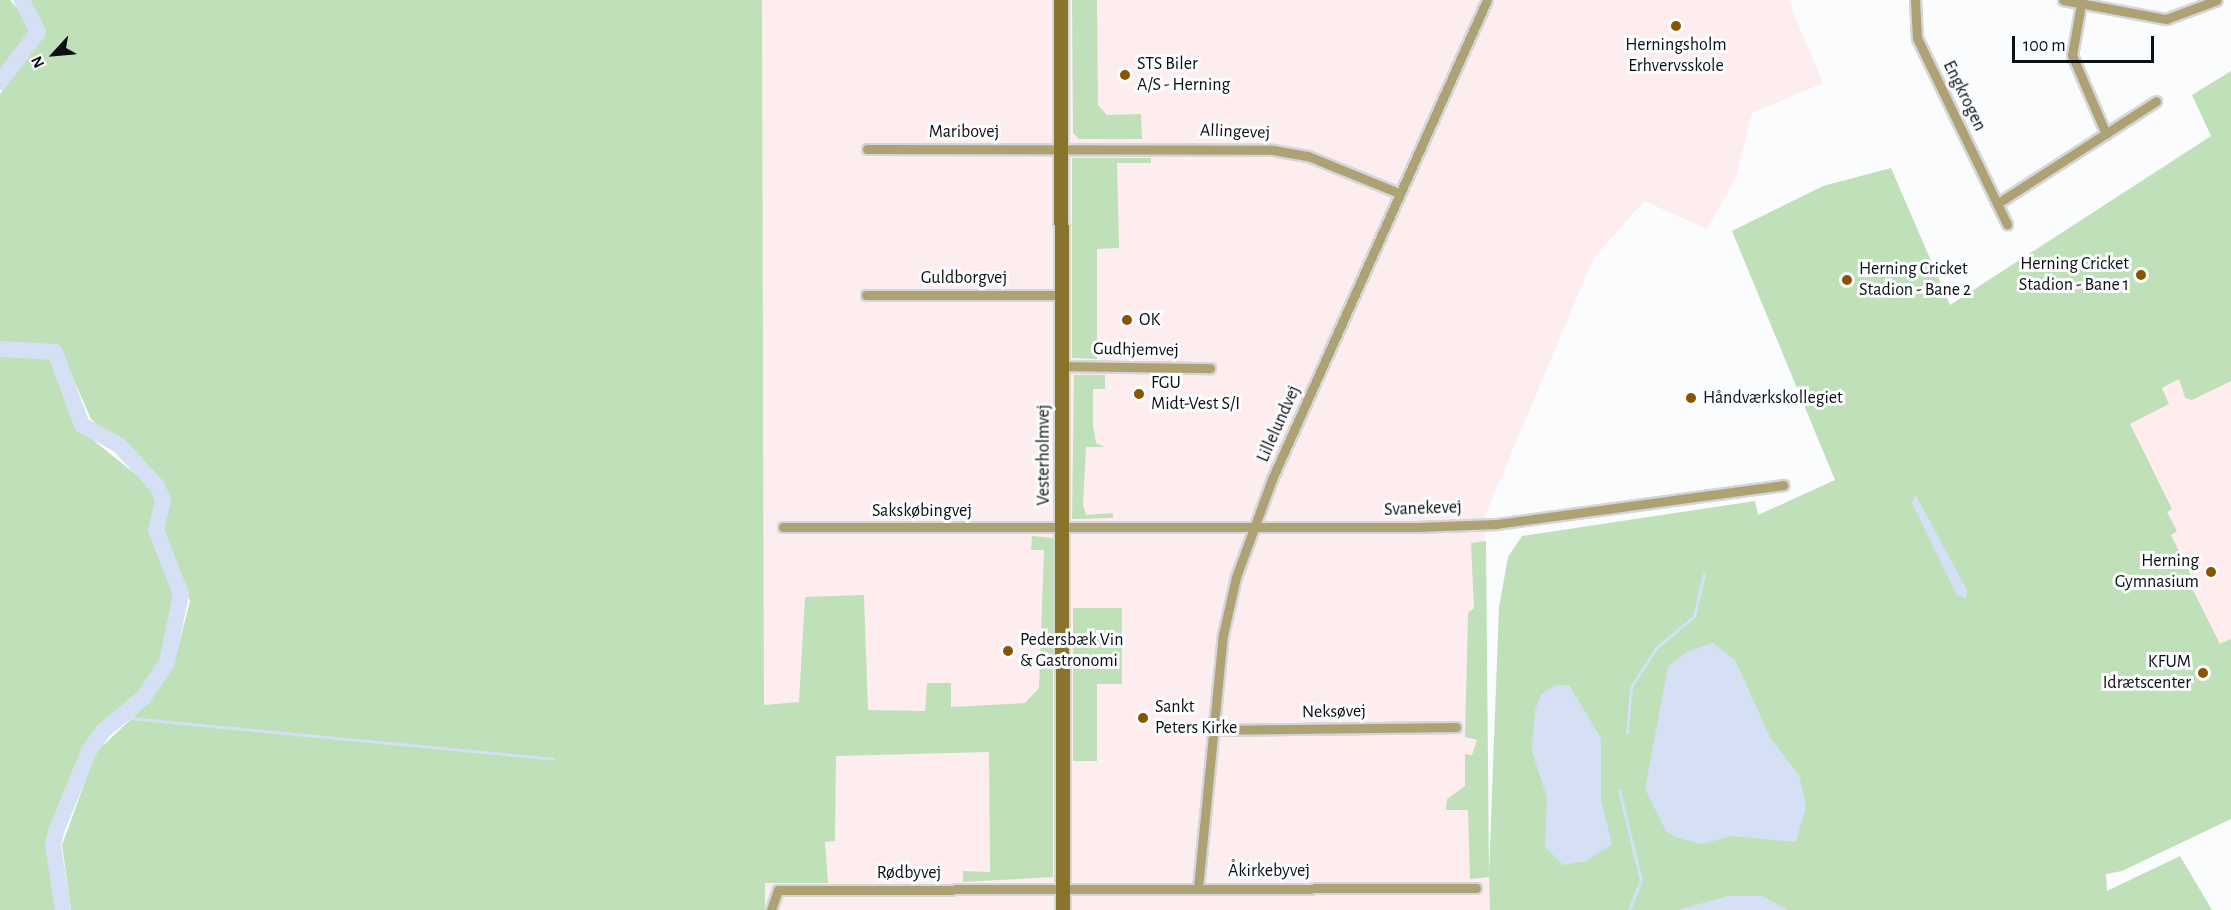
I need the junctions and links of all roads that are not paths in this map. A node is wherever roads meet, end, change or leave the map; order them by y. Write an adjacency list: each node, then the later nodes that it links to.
1 (1061, 0): 9 (street, Vesterholmvej)
2 (1487, 0): 11 (street, Lillelundvej)
3 (1915, 0): 12 (street, Engkrogen)
4 (2063, 0): 6 (street)
5 (2217, 0): 6 (street)
6 (2082, 4): 8 (street)
7 (2156, 101): 8 (street)
8 (2106, 134): 12 (street)
9 (1061, 148): 10 (street, Maribovej); 11 (street, Allingevej); 15 (street, Vesterholmvej)
10 (867, 149)
11 (1399, 193): 21 (street, Lillelundvej)
12 (1998, 203): 13 (street, Engkrogen)
13 (2007, 224)
14 (866, 295): 15 (street, Guldborgvej)
15 (1062, 295): 16 (street, Vesterholmvej)
16 (1062, 366): 17 (street, Gudhjemvej); 20 (street, Vesterholmvej)
17 (1210, 368)
18 (1783, 484): 21 (street, Svanekevej)
19 (783, 527): 20 (street, Sakskøbingvej)
20 (1062, 527): 21 (street, Svanekevej); 24 (street, Vesterholmvej)
21 (1253, 527): 23 (street, Lillelundvej)
22 (1456, 727): 23 (street, Neksøvej)
23 (1212, 730): 25 (street, Lillelundvej)
24 (1063, 888): 25 (street, Åkirkebyvej); 27 (street, Rødbyvej); 28 (street, Vesterholmvej)
25 (1198, 888): 26 (street, Åkirkebyvej)
26 (1476, 888)
27 (771, 910)
28 (1063, 910)

